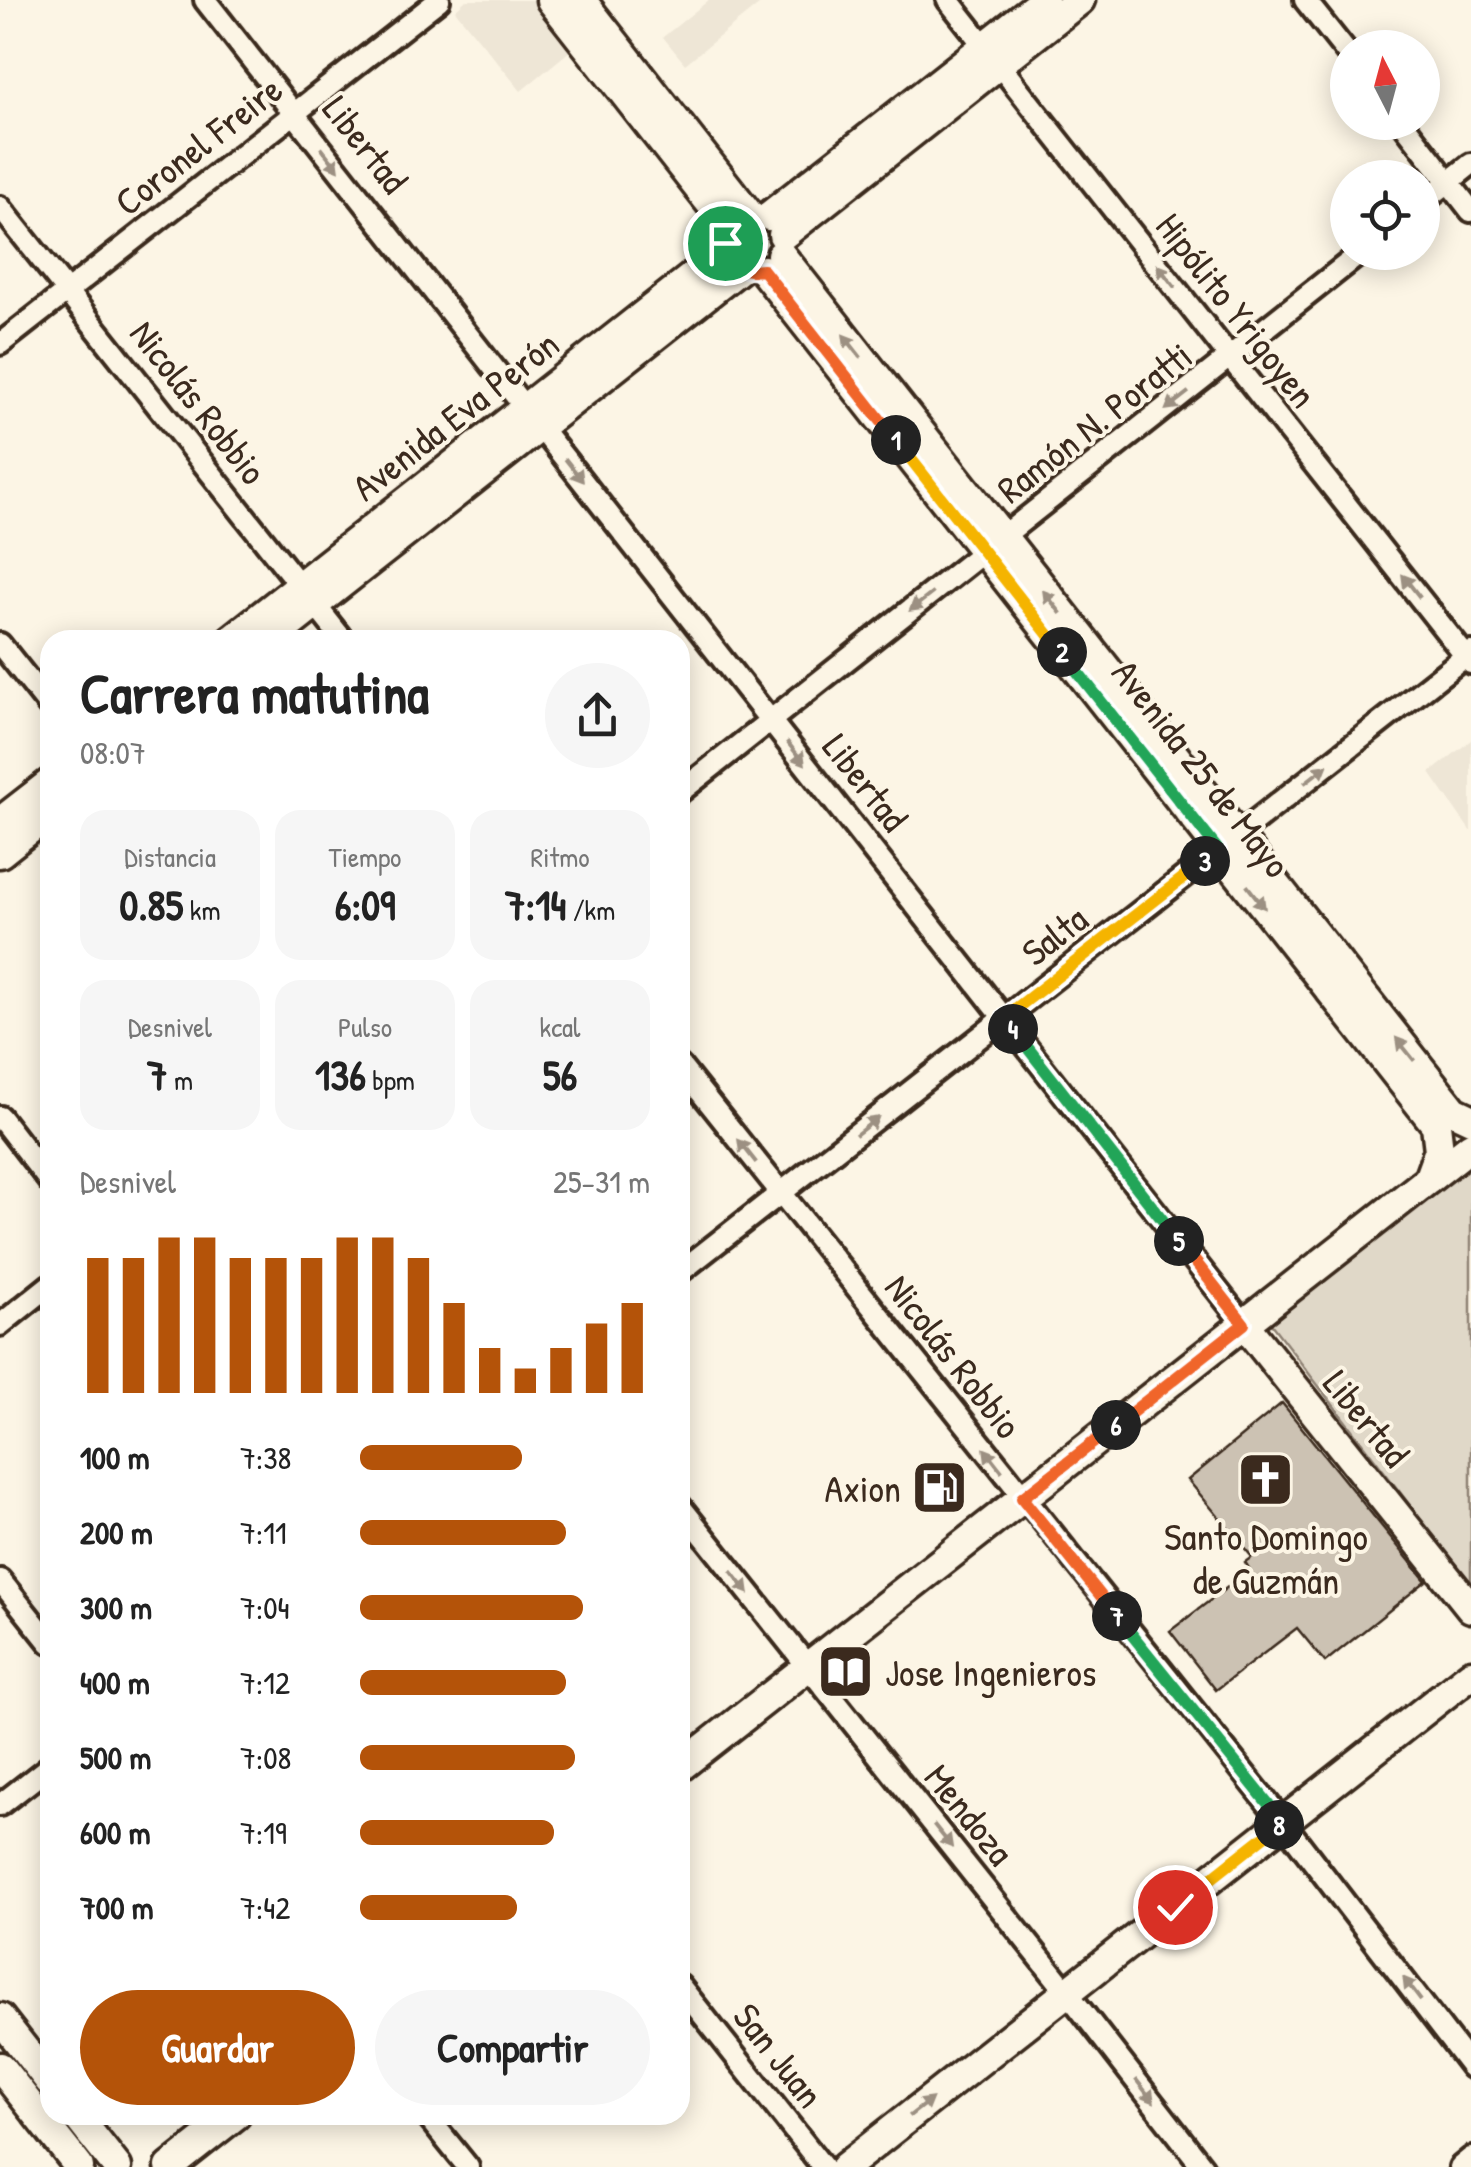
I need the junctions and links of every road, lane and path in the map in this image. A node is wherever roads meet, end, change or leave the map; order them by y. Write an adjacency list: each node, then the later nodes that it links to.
1 (205, 0): 11 (street, Libertad)
2 (439, 0): 11 (street, Coronel Freire)
3 (550, 0): 18 (main road, Avenida 25 de Mayo)
4 (581, 0): 18 (main road, Avenida 25 de Mayo)
5 (948, 0): 10 (street, Hipólito Yrigoyen)
6 (1044, 0): 10 (main road, Avenida Eva Perón)
7 (1080, 0): 10 (main road, Avenida Eva Perón)
8 (1305, 0): 9 (street)
9 (1330, 31)
10 (992, 56): 18 (main road, Avenida Eva Perón); 22 (street, Hipólito Yrigoyen, one-way to 10)
11 (294, 114): 20 (street, Coronel Freire); 23 (street, Libertad, one-way to 23)
12 (1416, 140): 14 (street)
13 (1471, 164): 14 (street)
14 (1448, 182): 15 (street); 17 (street)
15 (1440, 188)
16 (0, 207): 20 (street, Nicolás Robbio)
17 (1471, 211)
18 (755, 242): 23 (main road, Avenida Eva Perón); 24 (main road, Avenida 25 de Mayo)
19 (1340, 270): 22 (street, Ramón N. Poratti)
20 (67, 292): 21 (street, Coronel Freire); 25 (street, Nicolás Robbio)
21 (0, 344)
22 (1231, 359): 24 (street, Ramón N. Poratti, one-way to 24); 30 (street, Hipólito Yrigoyen, one-way to 22)
23 (533, 417): 25 (main road, Avenida Eva Perón); 32 (street, Libertad, one-way to 32)
24 (993, 546): 32 (street, Ramón N. Poratti, one-way to 32); 37 (main road, Avenida 25 de Mayo)
25 (307, 595): 26 (main road, Avenida Eva Perón); 27 (main road, Avenida Eva Perón); 28 (street, Nicolás Robbio)
26 (248, 630)
27 (278, 630)
28 (335, 630)
29 (0, 644): 31 (street)
30 (1469, 657): 37 (street, Salta, one-way to 30)
31 (40, 694)
32 (771, 721): 33 (street, Ramón N. Poratti); 39 (street, Libertad, one-way to 39)
33 (690, 784)
34 (40, 790): 36 (main road)
35 (40, 821): 38 (main road)
36 (0, 822)
37 (1227, 843): 39 (street, Salta); 42 (main road, Avenida 25 de Mayo, one-way to 37); 45 (main road, Avenida 25 de Mayo, one-way to 45)
38 (0, 853)
39 (1004, 1018): 46 (street, Salta, one-way to 39); 49 (street, Libertad)
40 (690, 1079): 46 (street, Nicolás Robbio, one-way to 40)
41 (0, 1116): 44 (street)
42 (1471, 1119)
43 (1471, 1146): 45 (main road)
44 (40, 1169)
45 (1428, 1180): 49 (main road)
46 (781, 1193): 47 (street, Salta); 51 (street, Nicolás Robbio, one-way to 46)
47 (690, 1264)
48 (40, 1294): 50 (street)
49 (1244, 1324): 51 (main road); 54 (main road, Libertad)
50 (0, 1325)
51 (1022, 1498): 56 (main road); 61 (street, Nicolás Robbio)
52 (690, 1519): 56 (street, Mendoza, one-way to 56)
53 (0, 1580): 55 (street)
54 (1471, 1608)
55 (40, 1630)
56 (807, 1667): 58 (main road); 62 (street, Mendoza, one-way to 62)
57 (1471, 1674): 61 (main road)
58 (690, 1759)
59 (40, 1774): 60 (street)
60 (0, 1806)
61 (1283, 1822): 62 (main road); 66 (street, Nicolás Robbio, one-way to 61)
62 (1068, 1992): 79 (main road, one-way to 62); 80 (street, Mendoza, one-way to 80)
63 (690, 1999): 78 (street, San Juan)
64 (0, 2018): 67 (main road)
65 (0, 2067): 68 (main road)
66 (1471, 2067)
67 (40, 2069)
68 (40, 2118)
69 (46, 2125): 74 (main road)
70 (84, 2125): 75 (main road)
71 (223, 2125): 76 (main road)
72 (434, 2125): 77 (street)
73 (1471, 2158): 81 (street)
74 (79, 2167)
75 (117, 2167)
76 (170, 2167)
77 (468, 2167)
78 (823, 2167)
79 (844, 2167)
80 (1203, 2167)
81 (1460, 2167)

